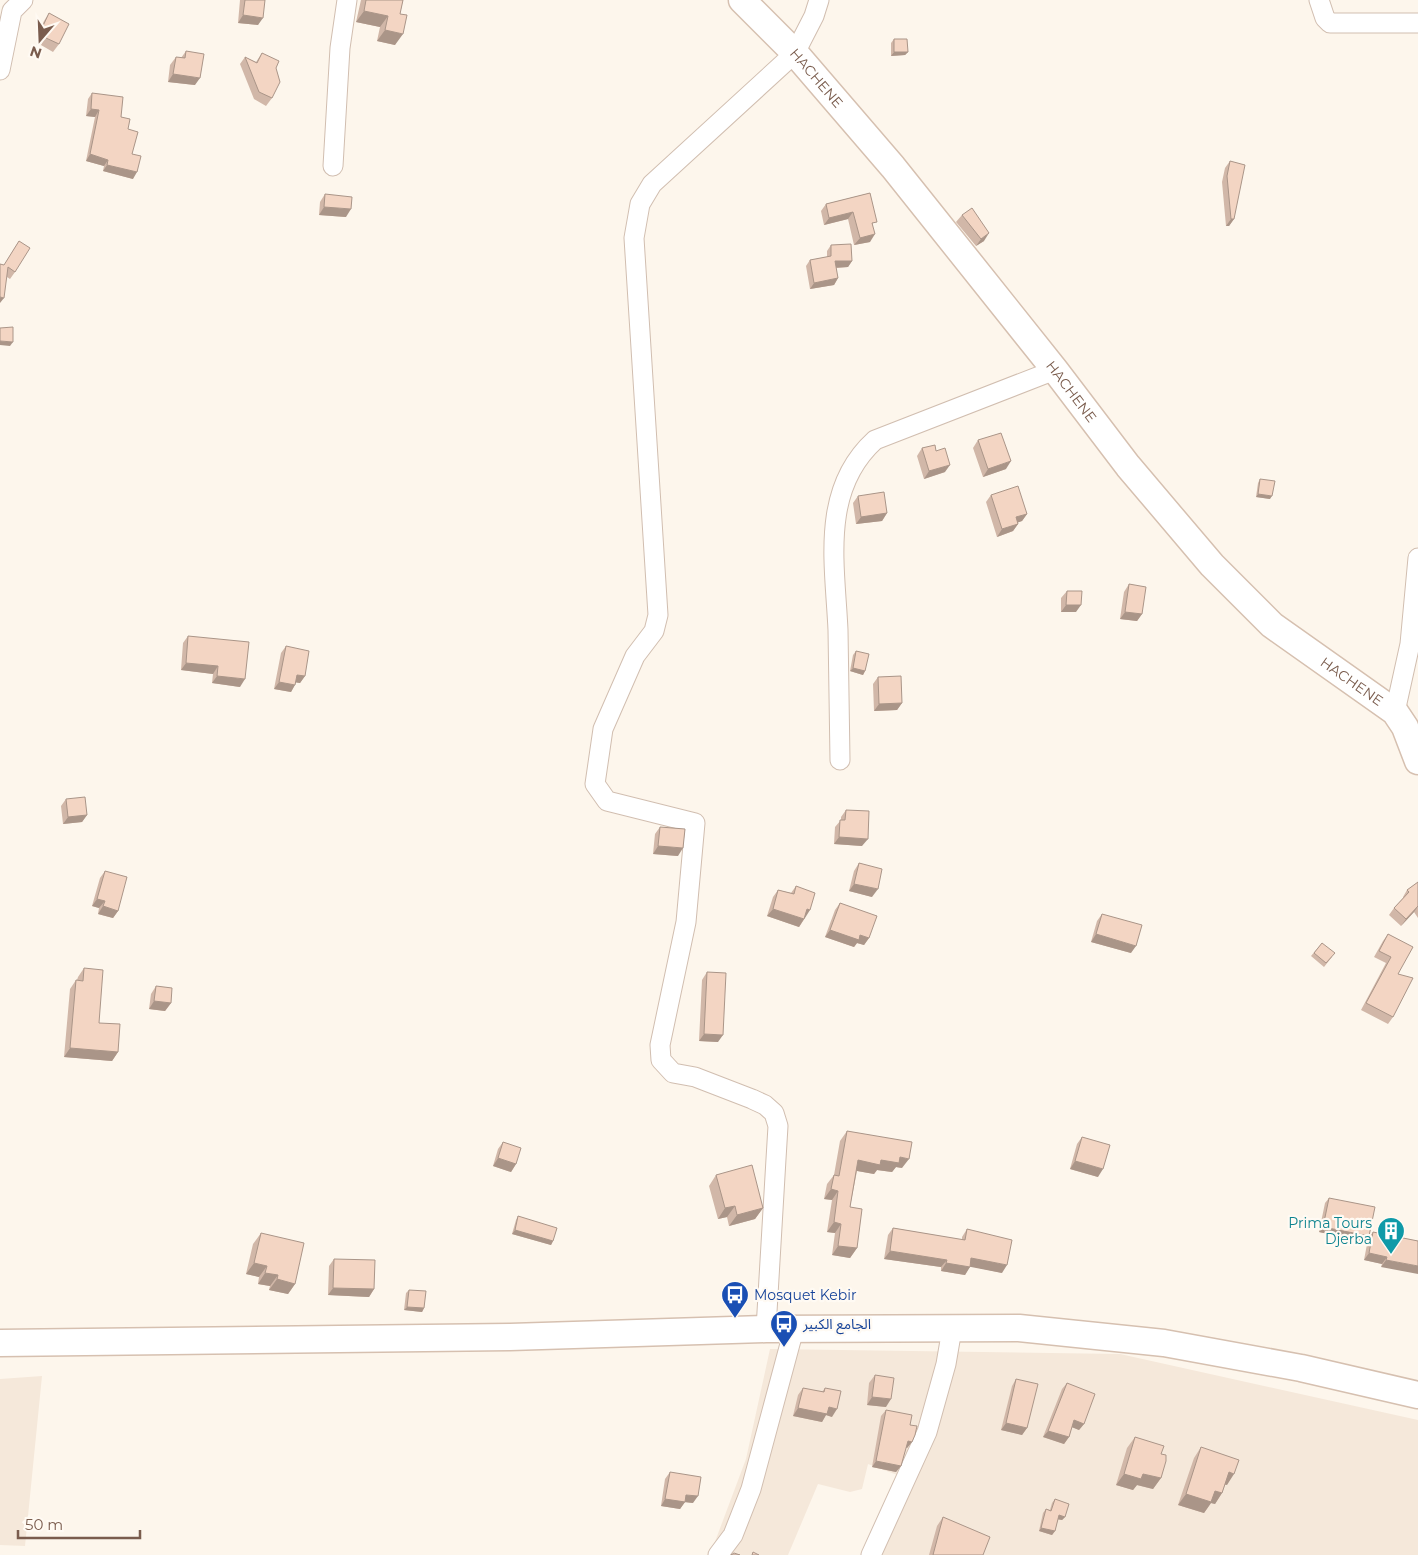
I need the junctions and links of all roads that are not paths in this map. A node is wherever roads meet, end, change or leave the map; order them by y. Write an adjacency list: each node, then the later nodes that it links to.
1 (347, 0): 9 (street)
2 (742, 0): 7 (main road, HACHENE)
3 (819, 0): 7 (street)
4 (1318, 0): 6 (street)
5 (11, 5): 8 (street)
6 (1418, 23)
7 (795, 53): 10 (main road, HACHENE); 15 (street)
8 (0, 70)
9 (333, 166)
10 (1055, 370): 12 (main road, HACHENE); 13 (street)
11 (1418, 558): 12 (street)
12 (1394, 712): 14 (main road, HACHENE)
13 (840, 760)
14 (1418, 761)
15 (766, 1329): 16 (main road); 18 (main road)
16 (794, 1329): 17 (main road); 20 (street)
17 (952, 1329): 19 (main road); 21 (street)
18 (0, 1344)
19 (1418, 1395)
20 (718, 1555)
21 (871, 1555)

